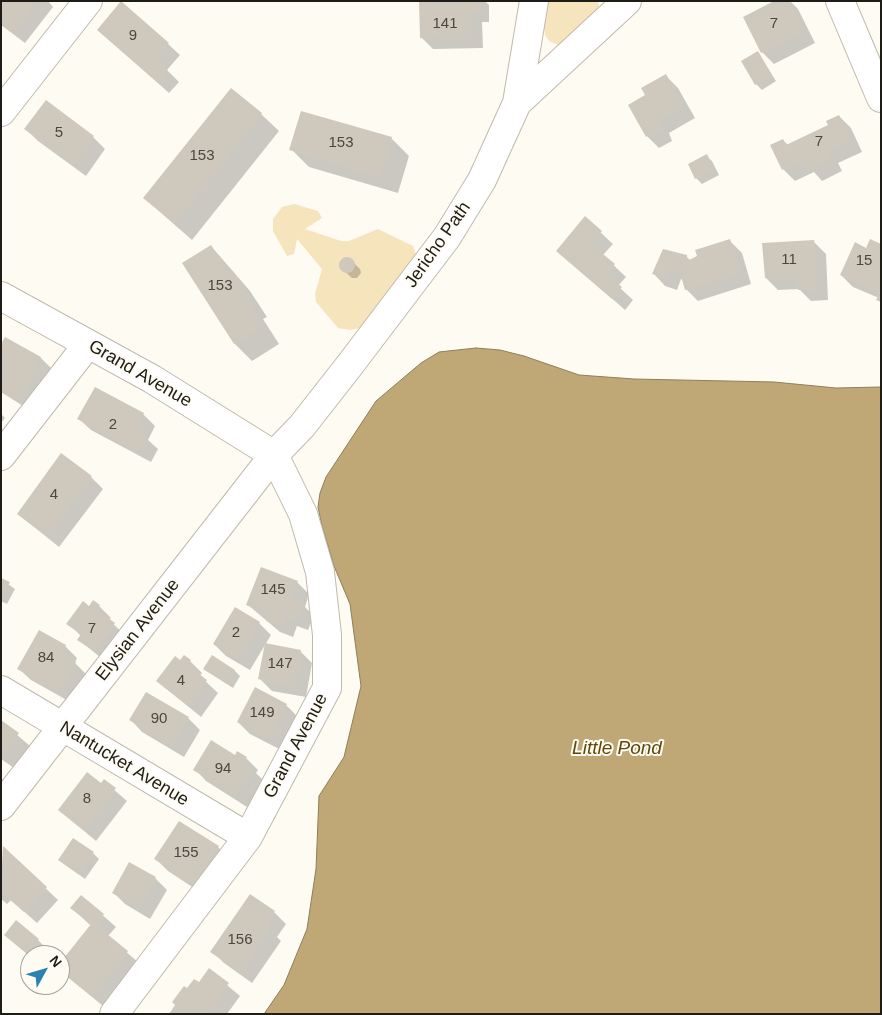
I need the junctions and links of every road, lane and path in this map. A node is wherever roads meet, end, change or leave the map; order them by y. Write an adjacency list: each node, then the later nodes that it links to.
1 (88, 1): 7 (street)
2 (534, 1): 6 (street, Jericho Path)
3 (627, 1): 6 (street)
4 (840, 1): 5 (street)
5 (881, 98)
6 (517, 103): 10 (street, Jericho Path)
7 (1, 112)
8 (1, 296): 9 (street, Grand Avenue)
9 (88, 344): 10 (street, Grand Avenue); 11 (street)
10 (274, 454): 13 (street, Elysian Avenue); 15 (street, Grand Avenue)
11 (1, 456)
12 (1, 690): 13 (street, Nantucket Avenue)
13 (63, 727): 14 (street, Elysian Avenue); 15 (street, Nantucket Avenue)
14 (1, 806)
15 (248, 837): 16 (street, Grand Avenue)
16 (114, 1014)

